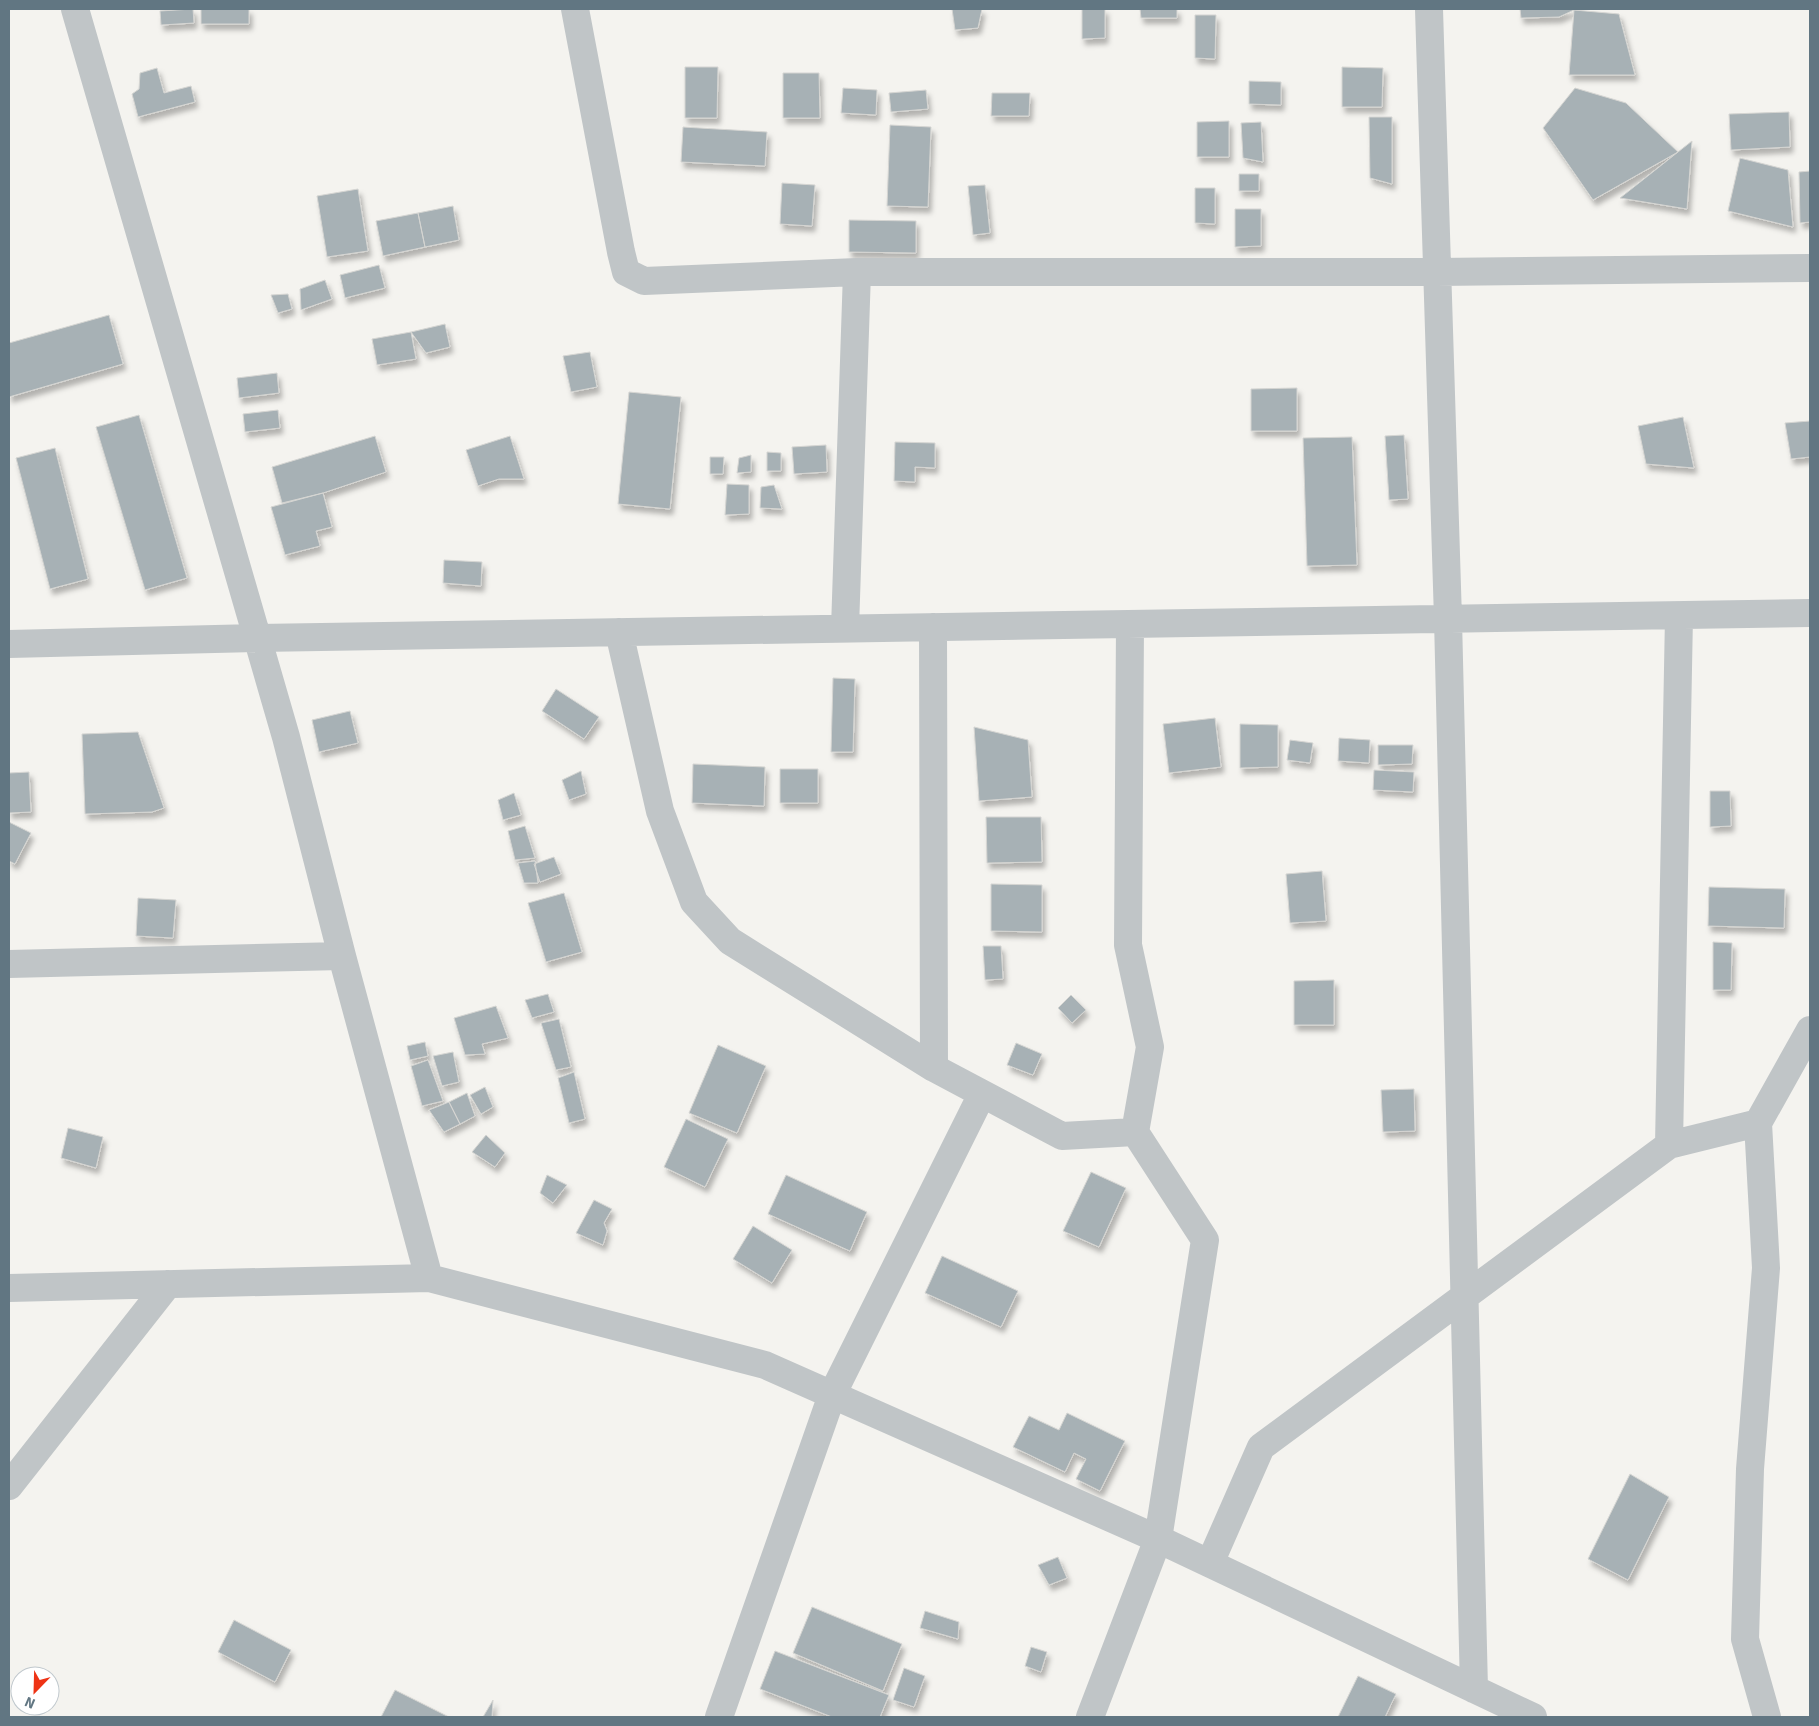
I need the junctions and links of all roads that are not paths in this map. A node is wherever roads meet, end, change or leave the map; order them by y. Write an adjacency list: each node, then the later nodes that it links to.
1 (75, 9): 14 (street)
2 (575, 9): 5 (street)
3 (1429, 9): 6 (street)
4 (1810, 268): 6 (street)
5 (857, 272): 6 (street); 12 (street)
6 (1437, 272): 9 (street)
7 (1810, 613): 8 (street)
8 (1680, 616): 9 (street); 23 (street)
9 (1448, 619): 10 (street); 27 (street)
10 (1130, 624): 11 (street); 22 (street)
11 (933, 627): 12 (street); 19 (street)
12 (845, 628): 13 (street)
13 (619, 632): 14 (street); 19 (street)
14 (258, 638): 15 (street); 16 (street)
15 (9, 644)
16 (342, 956): 17 (street); 24 (street)
17 (9, 964)
18 (1810, 1030): 21 (street)
19 (934, 1068): 20 (street)
20 (982, 1094): 22 (street); 28 (street)
21 (1758, 1123): 23 (street); 36 (street)
22 (1135, 1132): 30 (street)
23 (1669, 1146): 27 (street)
24 (429, 1278): 25 (street); 28 (street)
25 (168, 1284): 26 (street); 29 (street)
26 (9, 1288)
27 (1464, 1298): 31 (street); 32 (street)
28 (832, 1394): 30 (street); 33 (street)
29 (9, 1486)
30 (1158, 1539): 31 (street); 34 (street)
31 (1210, 1563): 32 (street)
32 (1474, 1689): 35 (street)
33 (719, 1717)
34 (1090, 1717)
35 (1533, 1717)
36 (1767, 1717)

